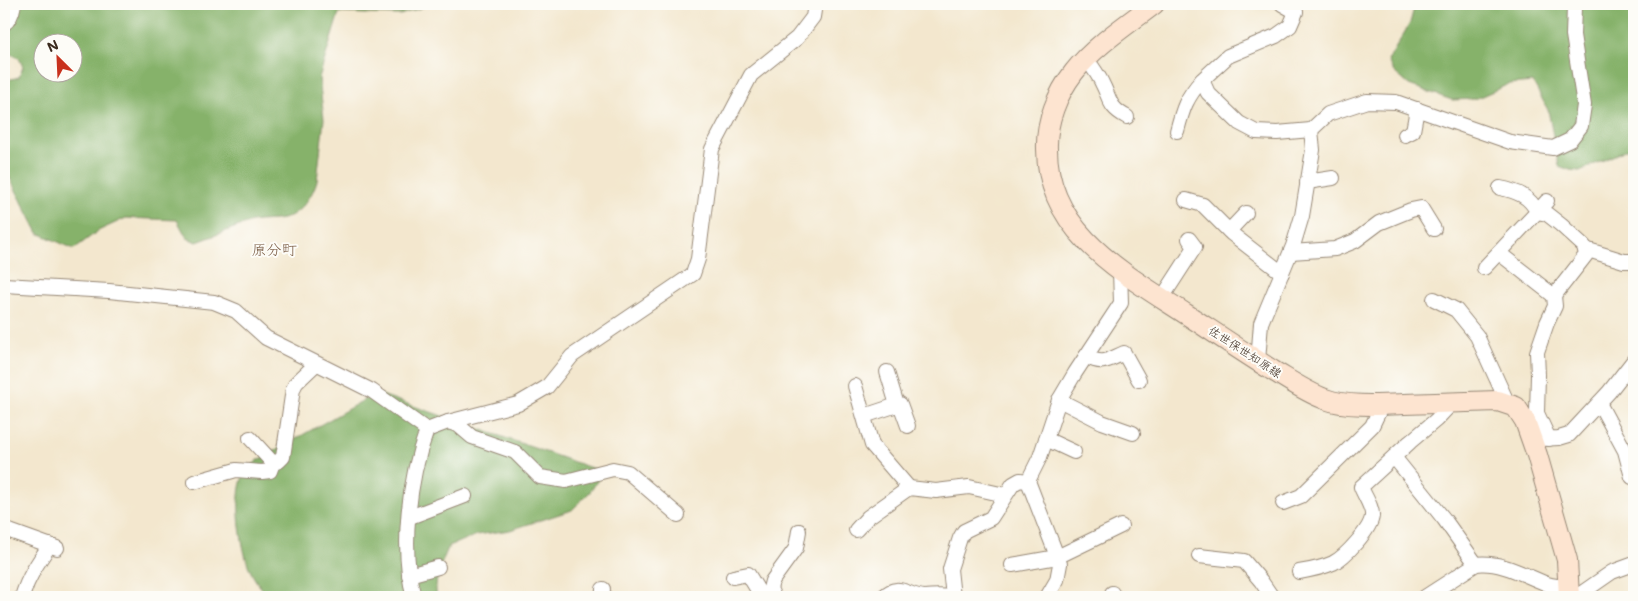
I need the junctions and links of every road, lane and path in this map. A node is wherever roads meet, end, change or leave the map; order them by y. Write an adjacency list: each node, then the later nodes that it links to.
1 (14, 4): 6 (street)
2 (815, 4): 49 (street)
3 (1154, 4): 7 (main road, 佐世保世知原線)
4 (1282, 4): 8 (street)
5 (1576, 4): 9 (street)
6 (4, 24)
7 (1087, 59): 10 (street); 29 (main road, 佐世保世知原線)
8 (1202, 80): 11 (street); 12 (street)
9 (1418, 109): 11 (street); 13 (street)
10 (1127, 117)
11 (1311, 130): 15 (street)
12 (1177, 131)
13 (1405, 135)
14 (1333, 178): 15 (street)
15 (1307, 182): 25 (street)
16 (1500, 188): 19 (street)
17 (1186, 200): 22 (street)
18 (1547, 201): 19 (street)
19 (1537, 212): 24 (street); 26 (street)
20 (1246, 213): 22 (street)
21 (1434, 229): 25 (street)
22 (1229, 231): 30 (street)
23 (1189, 239): 33 (street)
24 (1585, 249): 27 (street); 32 (street)
25 (1291, 252): 30 (street)
26 (1499, 253): 28 (street); 32 (street)
27 (1634, 261)
28 (1484, 268)
29 (1120, 270): 33 (main road, 佐世保世知原線); 35 (street)
30 (1282, 273): 37 (street)
31 (4, 285): 38 (street)
32 (1554, 296): 55 (street)
33 (1162, 298): 37 (main road, 佐世保世知原線)
34 (1434, 299): 45 (street)
35 (1086, 356): 40 (street); 42 (street)
36 (1634, 360): 44 (street)
37 (1258, 361): 47 (main road, 佐世保世知原線)
38 (316, 364): 51 (street); 59 (street)
39 (887, 372): 46 (street)
40 (1139, 380)
41 (855, 386): 48 (street)
42 (1059, 400): 52 (street); 54 (street)
43 (1453, 402): 45 (main road, 佐世保世知原線); 47 (main road, 佐世保世知原線); 58 (street)
44 (1599, 402): 55 (street); 57 (street)
45 (1508, 404): 55 (main road)
46 (897, 405): 48 (street); 50 (street)
47 (1382, 405): 66 (street)
48 (864, 416): 63 (street)
49 (448, 422): 51 (street); 67 (street)
50 (908, 426)
51 (426, 430): 68 (street)
52 (1133, 433)
53 (250, 438): 59 (street)
54 (1046, 439): 56 (street); 61 (street)
55 (1540, 439): 82 (main road)
56 (1074, 452)
57 (1630, 454): 60 (street)
58 (1394, 457): 75 (street); 79 (street)
59 (273, 463): 62 (street)
60 (1632, 477)
61 (1028, 481): 64 (street); 74 (street)
62 (194, 482)
63 (910, 488): 64 (street); 71 (street)
64 (1005, 495): 89 (street)
65 (465, 496): 68 (street)
66 (1283, 503)
67 (678, 515)
68 (410, 517): 80 (street)
69 (1121, 526): 74 (street)
70 (4, 528): 83 (street)
71 (856, 530)
72 (799, 531): 86 (street)
73 (1199, 556): 91 (street)
74 (1057, 557): 77 (street); 90 (street)
75 (1476, 564): 82 (street); 92 (street)
76 (1634, 564): 82 (street)
77 (1012, 565)
78 (438, 567): 80 (street)
79 (1299, 572)
80 (409, 576): 84 (street)
81 (733, 577): 85 (street)
82 (1572, 594)
83 (22, 597)
84 (414, 597)
85 (762, 597)
86 (774, 597)
87 (883, 597): 88 (street)
88 (947, 597)
89 (953, 597)
90 (1047, 597)
91 (1272, 597)
92 (1425, 597)

